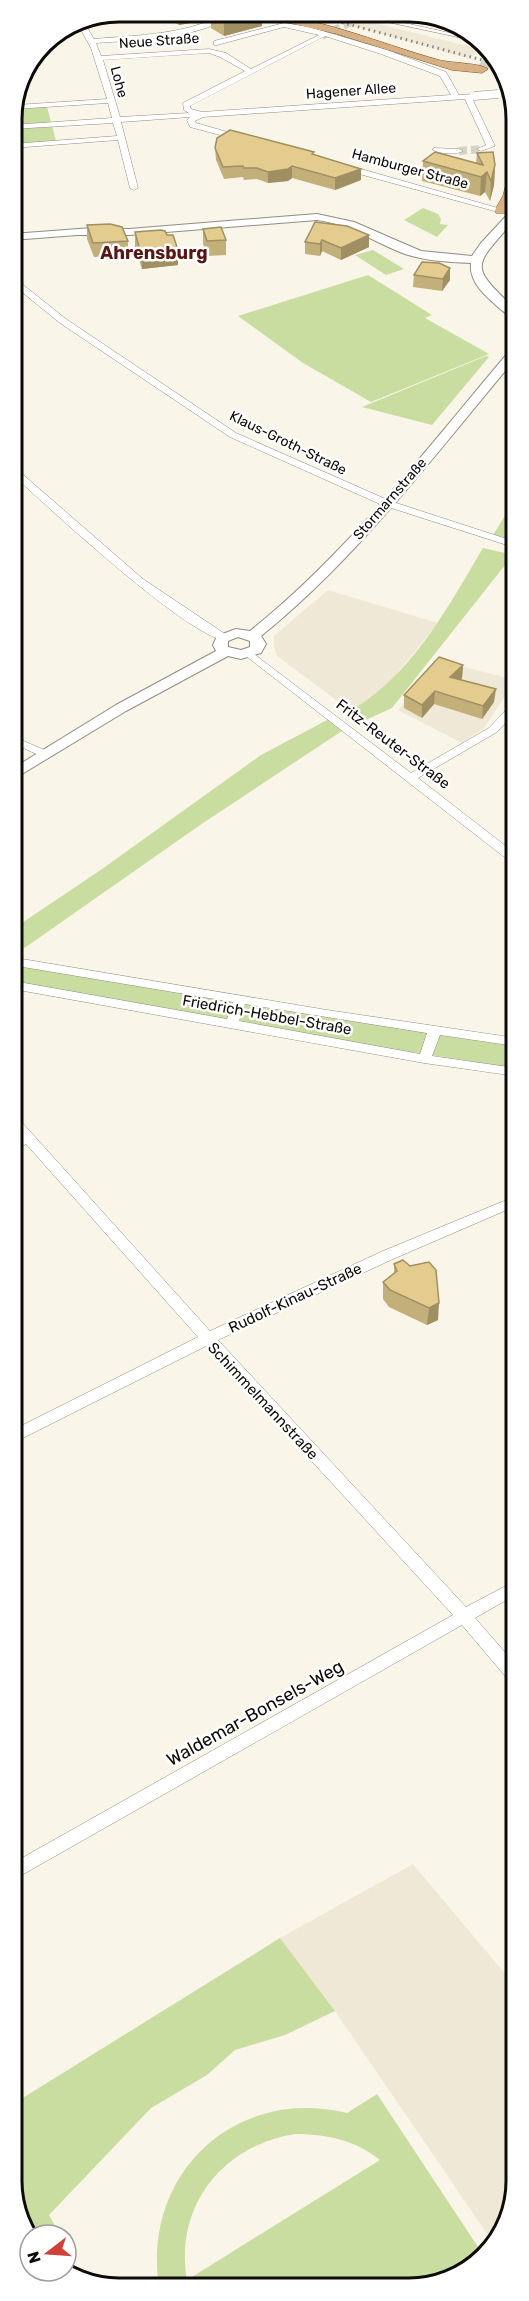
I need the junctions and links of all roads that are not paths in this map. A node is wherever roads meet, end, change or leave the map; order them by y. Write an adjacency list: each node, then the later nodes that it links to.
1 (213, 22): 4 (street)
2 (295, 22): 12 (main road)
3 (405, 22): 7 (street)
4 (200, 26): 8 (street); 9 (street)
5 (87, 28): 9 (street, Lohe)
6 (325, 35): 8 (street); 15 (street); 19 (street)
7 (459, 36)
8 (213, 37): 10 (street)
9 (93, 41): 11 (street, Lohe)
10 (218, 53): 11 (street, Neue Straße); 15 (street, Neue Straße)
11 (98, 58): 20 (street, Lohe)
12 (429, 59): 13 (main road); 14 (main road)
13 (443, 65): 14 (main road); 16 (main road)
14 (482, 69): 16 (main road); 16 (main road)
15 (246, 74): 21 (street)
16 (475, 82)
17 (503, 94): 18 (street, Hagener Allee, bridge)
18 (471, 96): 19 (street, Hagener Allee); 31 (street)
19 (456, 97): 23 (street, Hagener Allee)
20 (110, 101): 22 (street); 25 (street, Lohe)
21 (190, 102): 23 (street); 24 (street)
22 (24, 106)
23 (205, 114): 24 (street, Hagener Allee); 27 (street)
24 (151, 118): 25 (street); 27 (street)
25 (117, 120): 26 (street); 28 (street, Lohe)
26 (23, 126)
27 (198, 127): 29 (street)
28 (119, 138): 30 (street); 35 (street, Lohe)
29 (246, 140)
30 (23, 145)
31 (481, 149)
32 (437, 150): 33 (street)
33 (459, 151)
34 (332, 164): 36 (street, Hamburger Straße)
35 (134, 188)
36 (506, 211)
37 (506, 220): 39 (street)
38 (23, 236): 39 (street)
39 (475, 264): 41 (street)
40 (23, 288): 44 (street, Klaus-Groth-Straße)
41 (506, 307)
42 (506, 363): 44 (street, Stormarnstraße)
43 (23, 478): 47 (street)
44 (387, 503): 45 (street, Klaus-Groth-Straße); 46 (street, Stormarnstraße)
45 (506, 542)
46 (252, 636): 47 (street); 48 (street)
47 (224, 645): 48 (street); 51 (street)
48 (250, 654): 53 (street, Fritz-Reuter-Straße)
49 (506, 716): 53 (street)
50 (23, 744): 51 (street)
51 (45, 754): 52 (street)
52 (23, 769)
53 (411, 777): 54 (street, Fritz-Reuter-Straße)
54 (506, 852)
55 (23, 963): 57 (street, Friedrich-Hebbel-Straße)
56 (23, 987): 58 (street, Friedrich-Hebbel-Straße)
57 (240, 999): 58 (street); 59 (street, Friedrich-Hebbel-Straße)
58 (232, 1025): 61 (street, Friedrich-Hebbel-Straße)
59 (435, 1030): 60 (street, Friedrich-Hebbel-Straße); 61 (street)
60 (506, 1041)
61 (424, 1059): 62 (street, Friedrich-Hebbel-Straße)
62 (506, 1071)
63 (23, 1133): 64 (street, Schimmelmannstraße)
64 (27, 1138): 65 (street); 67 (street, Schimmelmannstraße)
65 (23, 1141)
66 (506, 1205): 67 (street, Rudolf-Kinau-Straße)
67 (206, 1339): 68 (street, Rudolf-Kinau-Straße); 70 (street, Schimmelmannstraße)
68 (22, 1432)
69 (506, 1593): 70 (street, Waldemar-Bonsels-Weg)
70 (465, 1617): 71 (street, Schimmelmannstraße); 72 (street, Waldemar-Bonsels-Weg)
71 (506, 1665)
72 (22, 1867)

